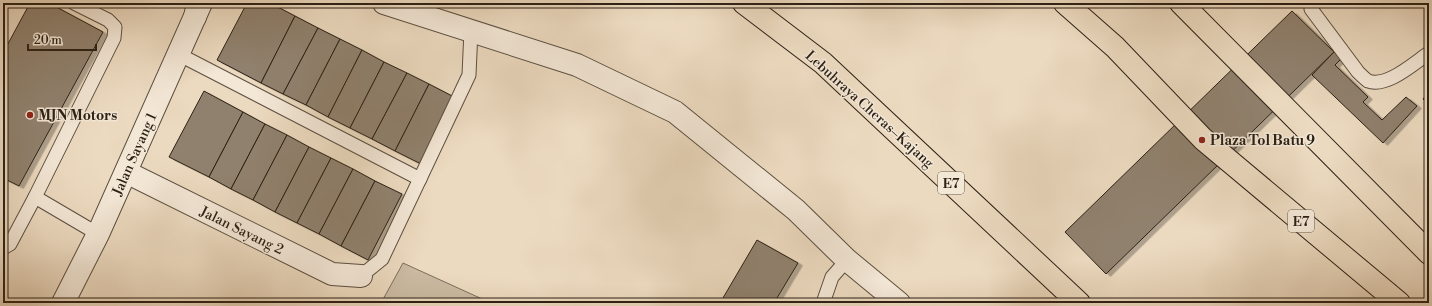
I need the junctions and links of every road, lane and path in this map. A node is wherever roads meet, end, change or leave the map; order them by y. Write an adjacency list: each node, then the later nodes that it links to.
1 (74, 3): 13 (lane)
2 (384, 3): 8 (street)
3 (744, 3): 22 (highway, Lebuhraya Cheras–Kajang / E7)
4 (1065, 3): 23 (highway, E7)
5 (1181, 3): 16 (highway)
6 (198, 8): 10 (street, Jalan Sayang 1)
7 (1311, 9): 9 (lane)
8 (471, 30): 12 (lane); 17 (street)
9 (1429, 53)
10 (178, 54): 11 (street, Jalan Sayang 1); 12 (lane)
11 (126, 172): 14 (street, Jalan Sayang 1); 18 (street, Jalan Sayang 2)
12 (420, 179): 18 (lane)
13 (35, 197): 14 (lane); 15 (lane)
14 (98, 234): 19 (street, Jalan Sayang 1)
15 (3, 248)
16 (1429, 253)
17 (847, 260): 20 (lane); 21 (street)
18 (361, 276)
19 (64, 303)
20 (823, 303)
21 (899, 303)
22 (1079, 303)
23 (1399, 303)

